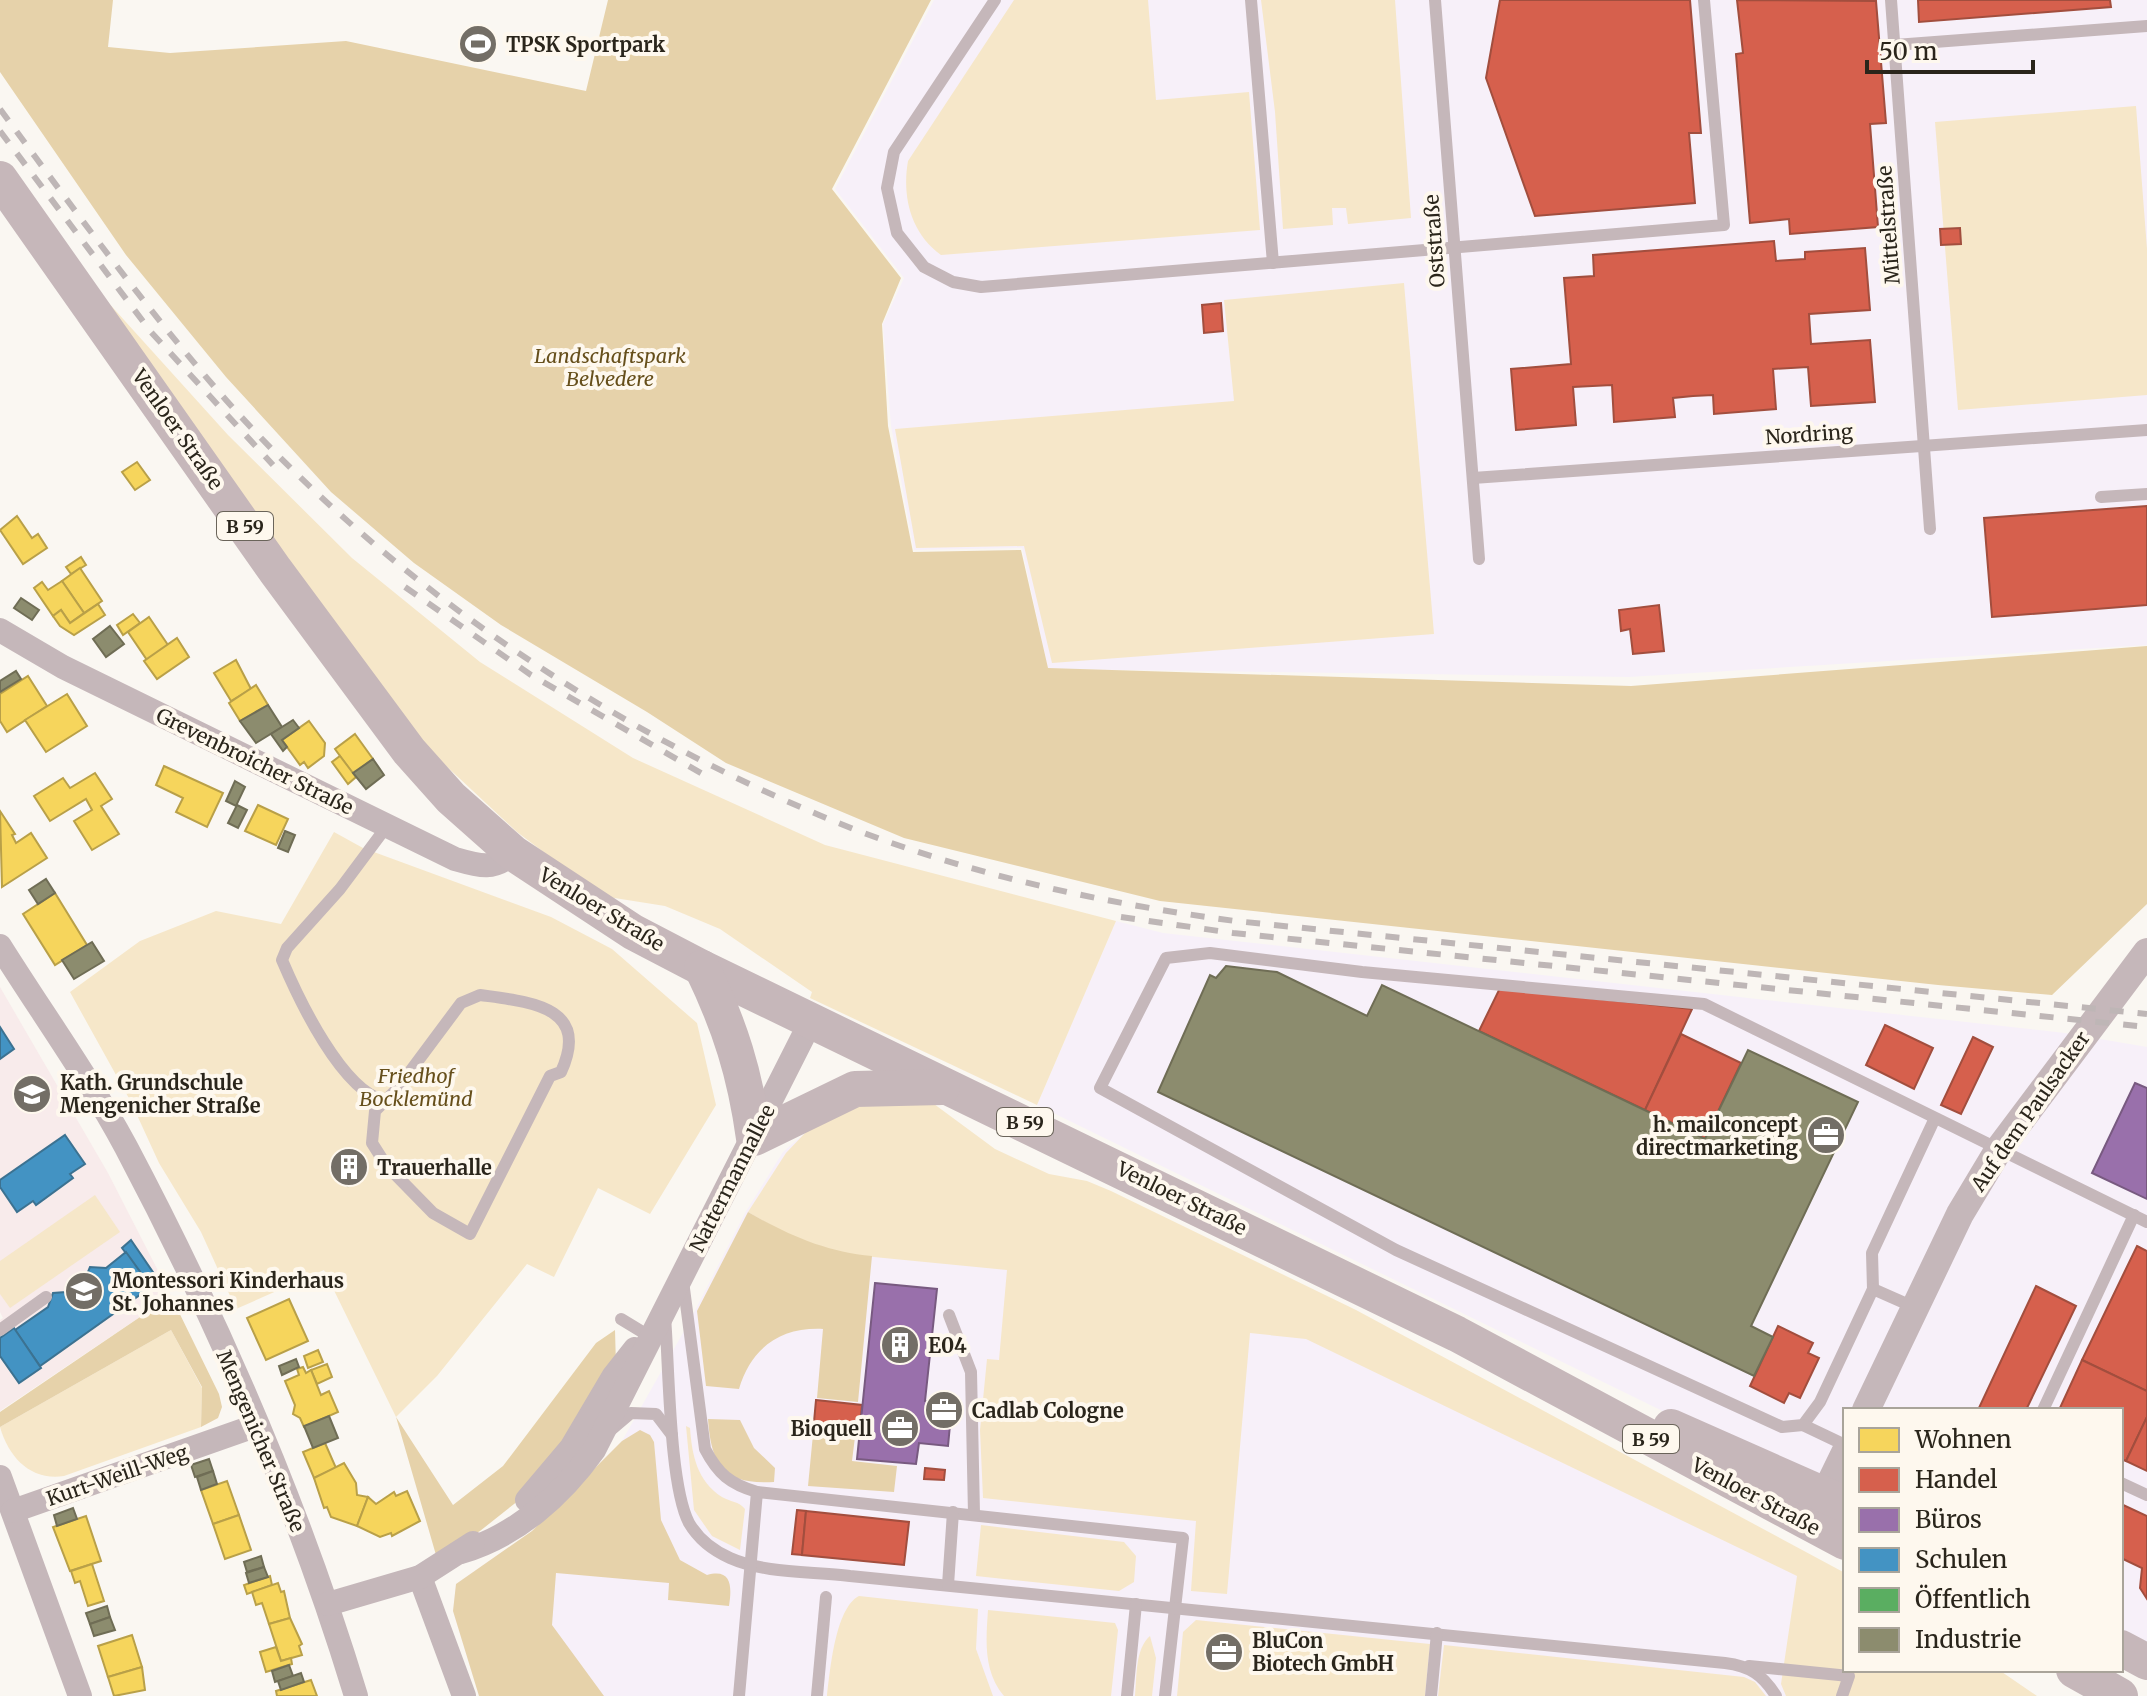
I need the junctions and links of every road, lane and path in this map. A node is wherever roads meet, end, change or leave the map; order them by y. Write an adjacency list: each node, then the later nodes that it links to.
1 (995, 0): 10 (lane)
2 (1251, 0): 10 (lane)
3 (1435, 0): 9 (lane, Oststraße)
4 (1704, 0): 9 (lane)
5 (1891, 0): 7 (lane, Mittelstraße)
6 (2147, 26): 7 (lane)
7 (1895, 45): 12 (lane, Mittelstraße)
8 (0, 179): 20 (main road, Venloer Straße / B 59)
9 (1455, 249): 10 (lane); 13 (lane, Oststraße)
10 (1273, 263)
11 (2147, 430): 12 (lane, Nordring)
12 (1924, 446): 13 (lane, Nordring); 16 (lane, Mittelstraße)
13 (1473, 478): 17 (lane, Oststraße)
14 (2147, 494): 15 (lane)
15 (2101, 497)
16 (1930, 529)
17 (1479, 559)
18 (0, 630): 19 (street, Grevenbroicher Straße)
19 (387, 826): 20 (street, Grevenbroicher Straße); 26 (lane)
20 (513, 853): 23 (main road, Venloer Straße / B 59)
21 (0, 946): 45 (street, Mengenicher Straße)
22 (2147, 952): 29 (street, Auf dem Paulsacker)
23 (702, 968): 24 (main road, Venloer Straße / B 59); 28 (main road)
24 (812, 1019): 25 (main road, Venloer Straße / B 59); 28 (street, Nattermannallee)
25 (952, 1087): 28 (main road); 40 (main road, Venloer Straße / B 59)
26 (385, 1101): 26 (lane)
27 (1935, 1118): 29 (lane); 33 (lane); 44 (lane)
28 (754, 1138): 32 (street, Nattermannallee)
29 (1999, 1149): 30 (lane); 35 (street, Auf dem Paulsacker)
30 (2134, 1215): 31 (lane); 43 (lane)
31 (2147, 1222)
32 (682, 1276): 36 (street, Nattermannallee); 52 (lane)
33 (1873, 1289): 35 (lane); 44 (lane)
34 (46, 1297): 39 (lane)
35 (1916, 1308): 42 (street, Auf dem Paulsacker)
36 (665, 1309): 41 (street, Nattermannallee); 47 (lane)
37 (949, 1315): 57 (lane)
38 (621, 1319): 41 (lane)
39 (0, 1330)
40 (1457, 1334): 54 (main road, Venloer Straße / B 59); 58 (main road, Venloer Straße / B 59)
41 (649, 1336): 46 (street, Nattermannallee); 60 (street, Nattermannallee)
42 (1867, 1408)
43 (2044, 1408)
44 (1803, 1425): 48 (lane)
45 (255, 1426): 55 (street, Kurt-Weill-Weg); 65 (street, Mengenicher Straße)
46 (605, 1434): 47 (lane); 60 (street, Nattermannallee)
47 (673, 1436): 61 (lane)
48 (1843, 1444)
49 (1843, 1462): 54 (street)
50 (0, 1477): 55 (street)
51 (2123, 1484): 53 (lane)
52 (757, 1492): 56 (lane); 61 (lane)
53 (2147, 1495)
54 (1835, 1499): 58 (main road)
55 (13, 1511): 73 (street)
56 (953, 1512): 57 (lane); 63 (lane)
57 (974, 1514): 67 (lane)
58 (1811, 1527): 59 (main road, Venloer Straße / B 59)
59 (1843, 1541)
60 (461, 1552): 62 (street, Nattermannallee)
61 (751, 1565): 63 (lane); 76 (lane)
62 (420, 1577): 65 (street, Nattermannallee); 75 (street)
63 (948, 1585): 66 (lane)
64 (826, 1597): 77 (lane)
65 (328, 1604): 74 (street, Mengenicher Straße)
66 (1136, 1604): 67 (lane); 78 (lane)
67 (1175, 1607): 68 (lane); 79 (lane)
68 (1437, 1633): 71 (lane); 80 (lane)
69 (2123, 1649): 70 (main road)
70 (2147, 1662)
71 (1745, 1666): 81 (lane); 82 (lane)
72 (2078, 1672): 83 (main road)
73 (80, 1696)
74 (356, 1696)
75 (464, 1696)
76 (739, 1696)
77 (817, 1696)
78 (1127, 1696)
79 (1165, 1696)
80 (1431, 1696)
81 (1776, 1696)
82 (1842, 1696)
83 (2120, 1696)

